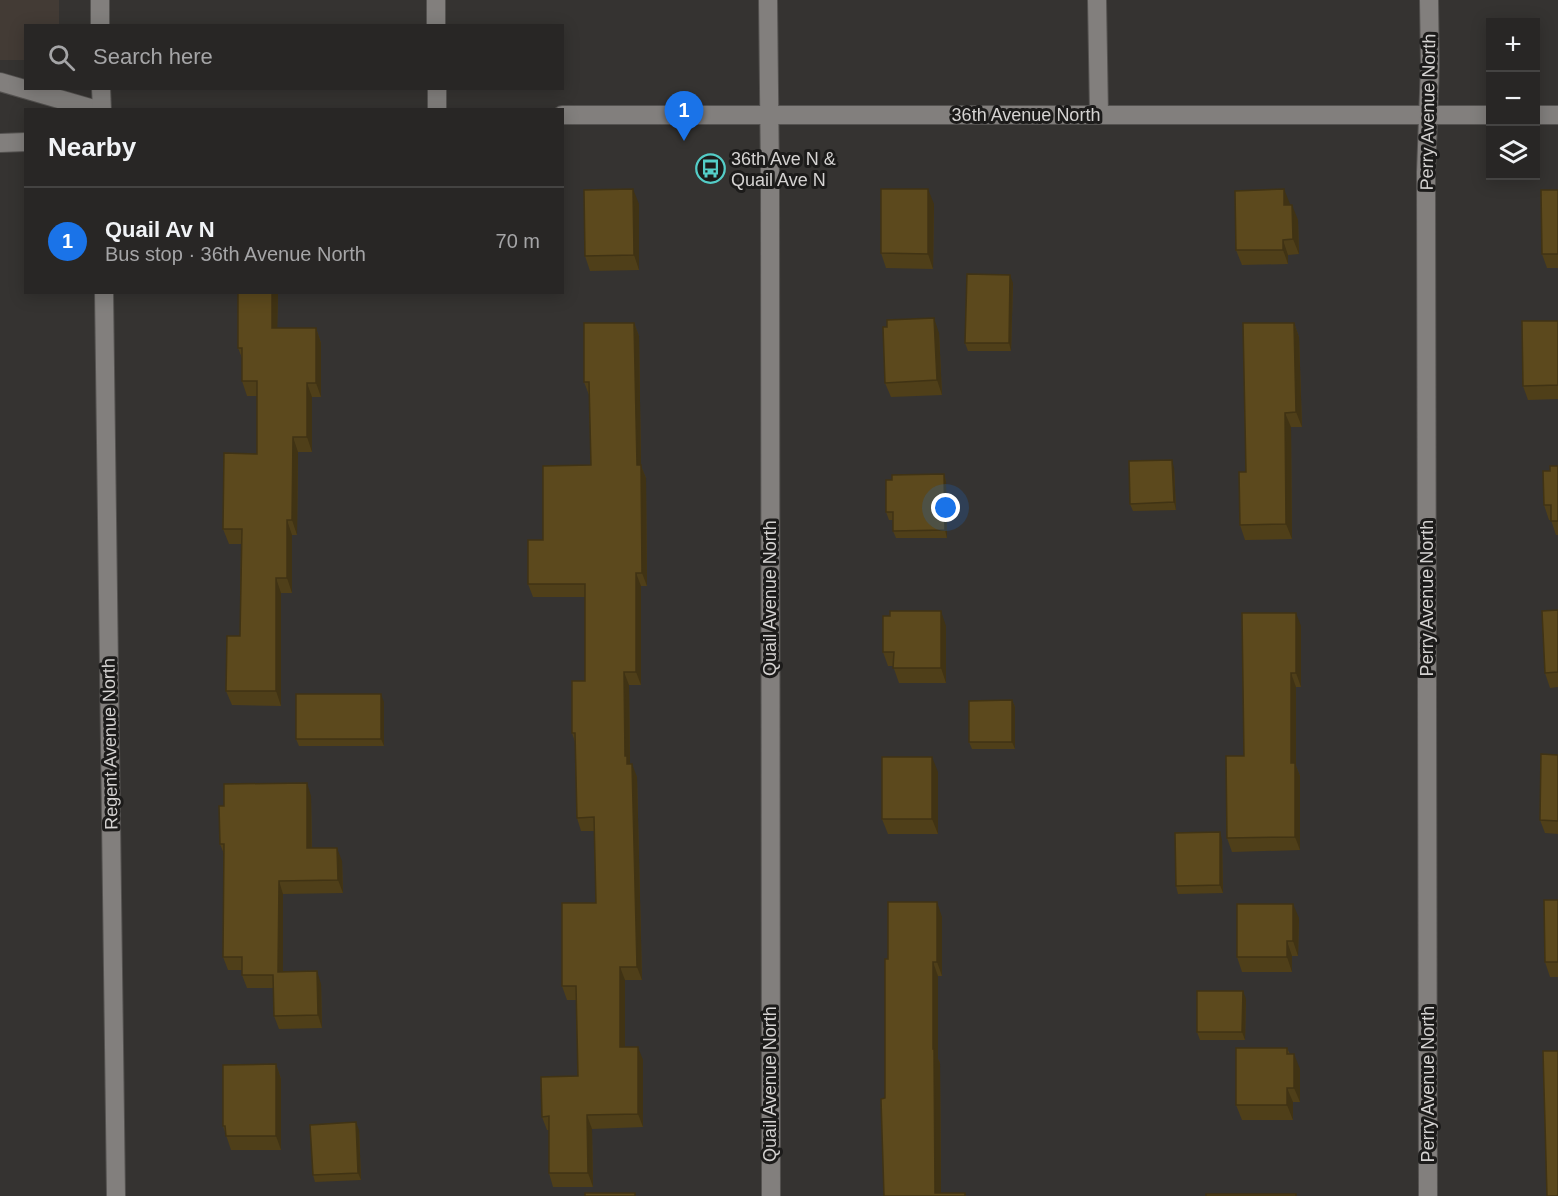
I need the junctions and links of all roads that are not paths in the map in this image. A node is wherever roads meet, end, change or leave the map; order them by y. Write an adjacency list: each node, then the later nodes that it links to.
1 (99, 0): 6 (street)
2 (436, 0): 7 (street)
3 (768, 0): 18 (street, Quail Avenue North)
4 (1097, 0): 16 (street)
5 (1429, 0): 19 (street, Perry Avenue North)
6 (100, 24)
7 (436, 24)
8 (0, 82): 9 (street)
9 (24, 89)
10 (28, 90): 13 (street)
11 (101, 90): 14 (street)
12 (437, 90): 15 (street)
13 (90, 108)
14 (102, 108)
15 (437, 108)
16 (1099, 114): 18 (street, 36th Avenue North); 19 (street, 36th Avenue North)
17 (564, 115): 18 (street, 36th Avenue North)
18 (769, 115): 27 (street, Quail Avenue North)
19 (1428, 115): 20 (street, 36th Avenue North); 28 (street, Perry Avenue North)
20 (1486, 115)
21 (1540, 115): 22 (street)
22 (1558, 115)
23 (24, 142): 24 (street)
24 (0, 143)
25 (104, 294): 26 (street, Regent Avenue North)
26 (116, 1196)
27 (771, 1196)
28 (1428, 1196)

